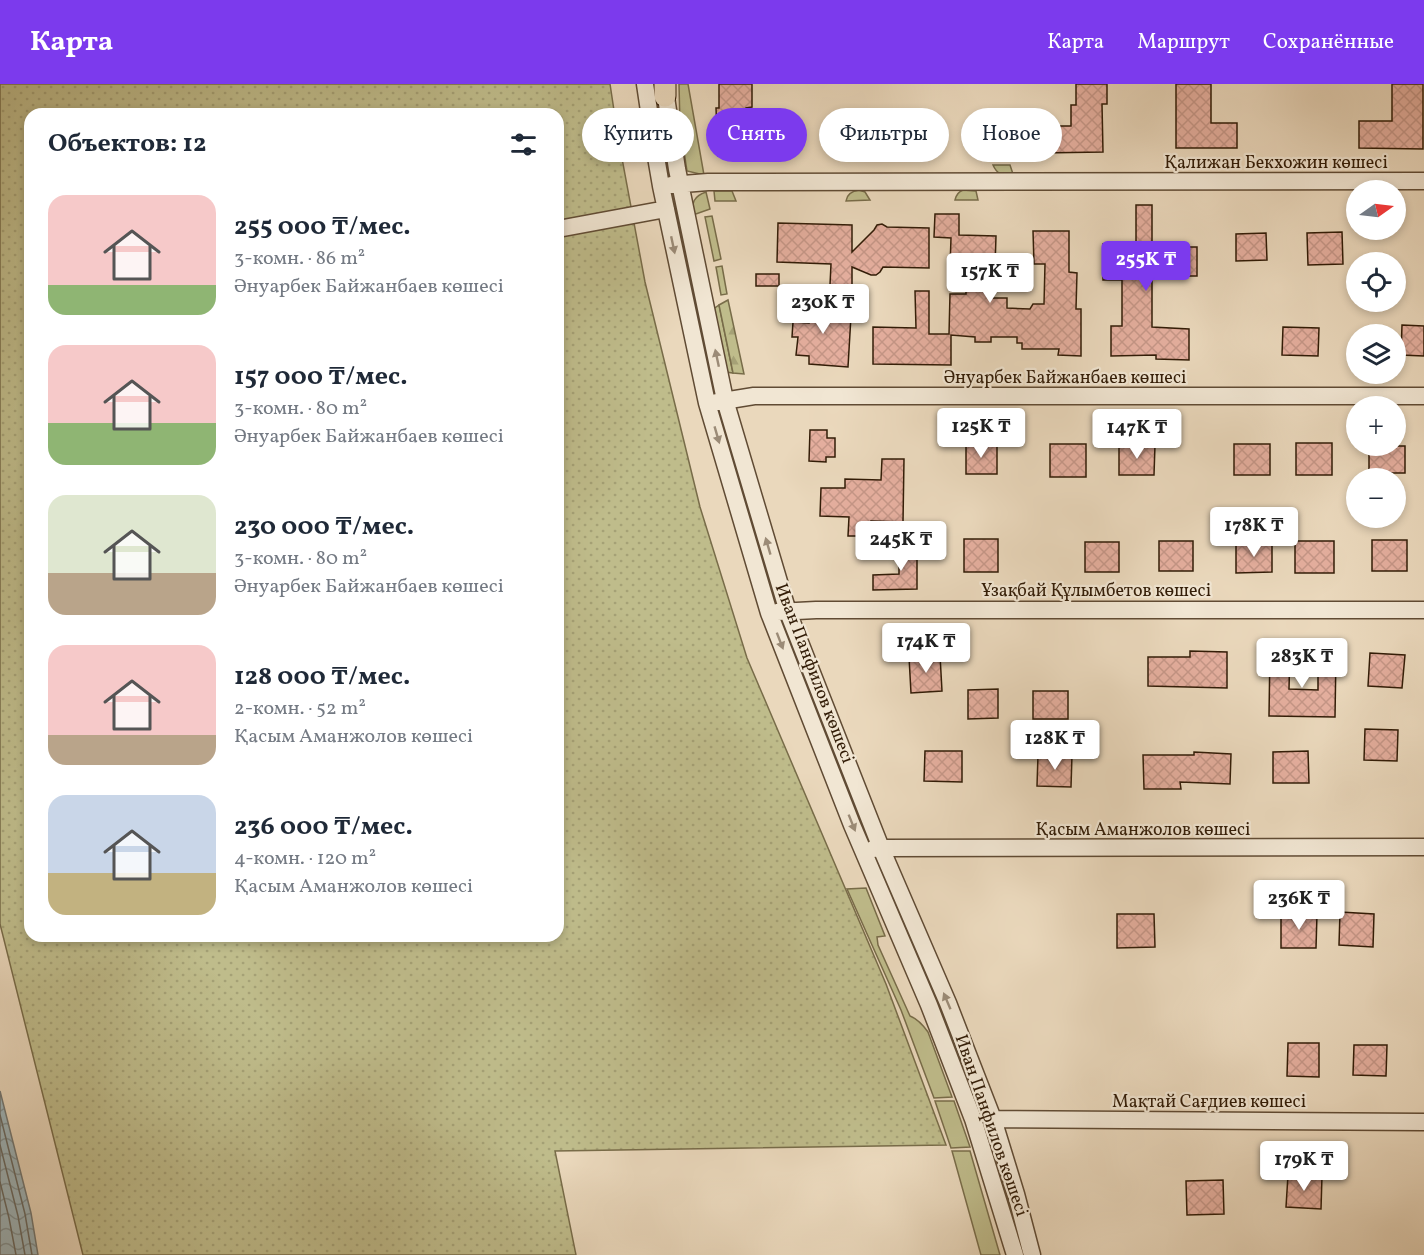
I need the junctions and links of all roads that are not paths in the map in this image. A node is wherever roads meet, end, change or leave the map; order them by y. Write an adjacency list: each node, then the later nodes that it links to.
1 (645, 84): 5 (street, Иван Панфилов көшесі)
2 (665, 88): 4 (street, Иван Панфилов көшесі)
3 (1424, 181): 4 (street, Қалижан Бекхожин көшесі)
4 (680, 184): 5 (street, Қалижан Бекхожин көшесі); 9 (street, Иван Панфилов көшесі, one-way to 4)
5 (661, 186): 6 (street, Иван Панфилов көшесі)
6 (666, 209): 7 (street); 10 (street, Иван Панфилов көшесі, one-way to 10)
7 (564, 227)
8 (1424, 396): 9 (street, Әнуарбек Байжанбаев көшесі)
9 (725, 400): 10 (street, Әнуарбек Байжанбаев көшесі); 12 (street, Иван Панфилов көшесі, one-way to 9)
10 (707, 403): 13 (street, Иван Панфилов көшесі, one-way to 13)
11 (1424, 610): 12 (street, Ұзақбай Құлымбетов көшесі)
12 (788, 612): 13 (street, Ұзақбай Құлымбетов көшесі); 15 (street, Иван Панфилов көшесі)
13 (769, 613): 16 (street, Иван Панфилов көшесі, one-way to 16)
14 (1424, 847): 15 (street, Қасым Аманжолов көшесі)
15 (881, 848): 16 (street, Қасым Аманжолов көшесі); 17 (street, Иван Панфилов көшесі, one-way to 15)
16 (863, 851): 19 (street, Иван Панфилов көшесі)
17 (993, 1119): 18 (street, Мақтай Сағдиев көшесі); 20 (street, Иван Панфилов көшесі)
18 (1424, 1122)
19 (1015, 1255)
20 (1032, 1255)

